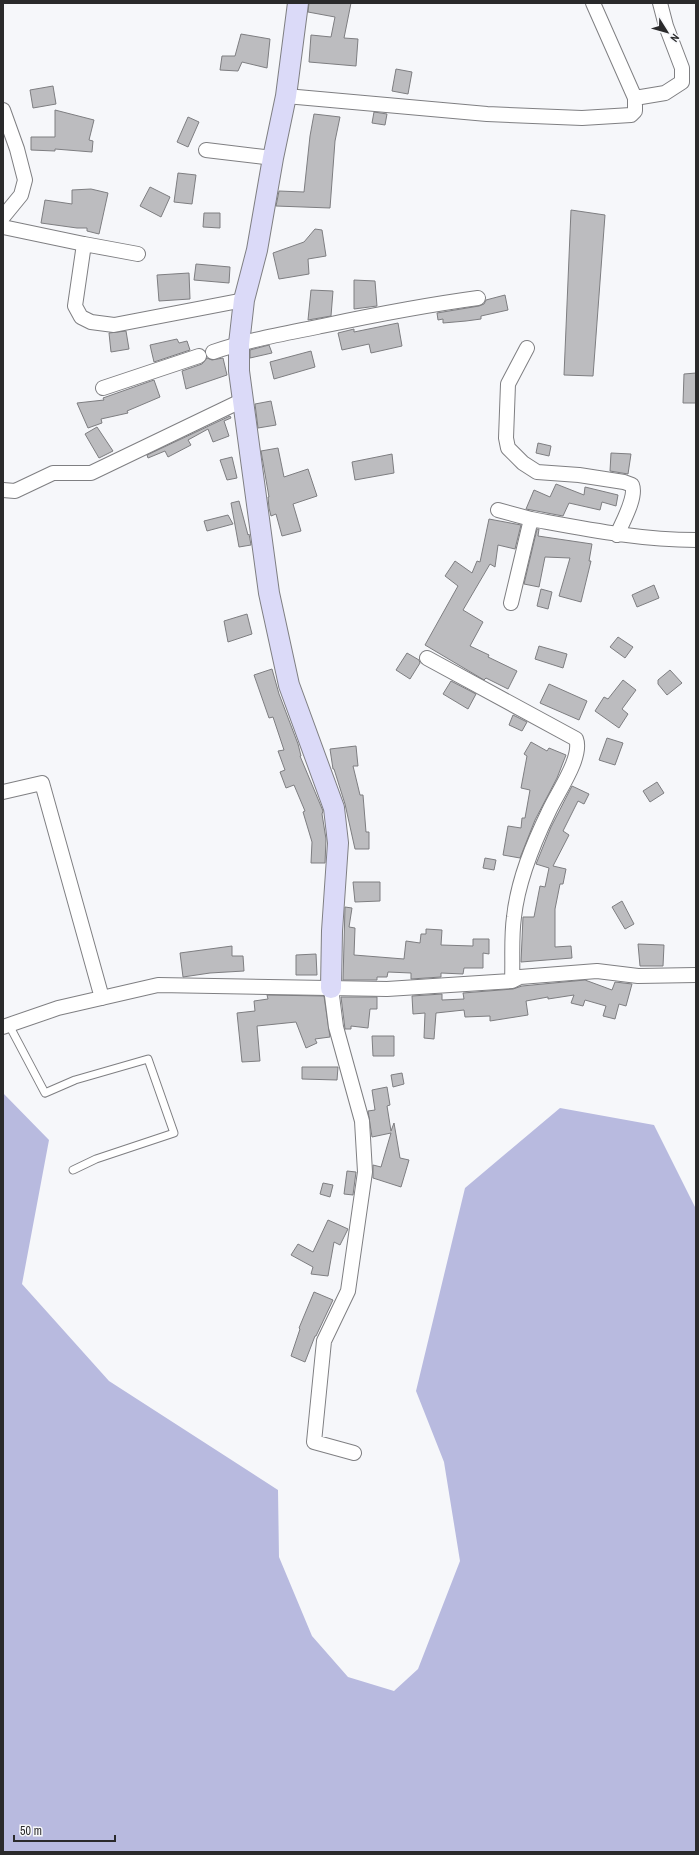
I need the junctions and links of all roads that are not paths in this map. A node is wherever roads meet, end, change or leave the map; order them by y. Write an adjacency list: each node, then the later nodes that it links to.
1 (298, 3): 4 (street)
2 (593, 3): 5 (street)
3 (660, 3): 5 (street)
4 (286, 96): 5 (street); 8 (street)
5 (635, 98)
6 (3, 110): 9 (street)
7 (206, 150): 8 (street)
8 (273, 158): 14 (street)
9 (3, 217)
10 (3, 227): 11 (street)
11 (84, 244): 12 (street); 14 (street)
12 (138, 254)
13 (478, 298): 15 (street)
14 (244, 300): 15 (street)
15 (239, 344): 17 (street); 20 (street)
16 (527, 348): 24 (street)
17 (213, 352)
18 (199, 356): 19 (street)
19 (103, 388)
20 (243, 400): 21 (street); 31 (street)
21 (3, 490)
22 (498, 510): 23 (street)
23 (530, 519): 24 (street); 26 (street)
24 (617, 535): 25 (street)
25 (696, 540)
26 (510, 603)
27 (427, 658): 30 (street)
28 (3, 792): 32 (street)
29 (696, 974): 30 (street)
30 (512, 982): 31 (street)
31 (331, 988): 32 (street); 35 (street)
32 (102, 998): 33 (street)
33 (6, 1026): 34 (lane)
34 (73, 1170)
35 (354, 1453)

